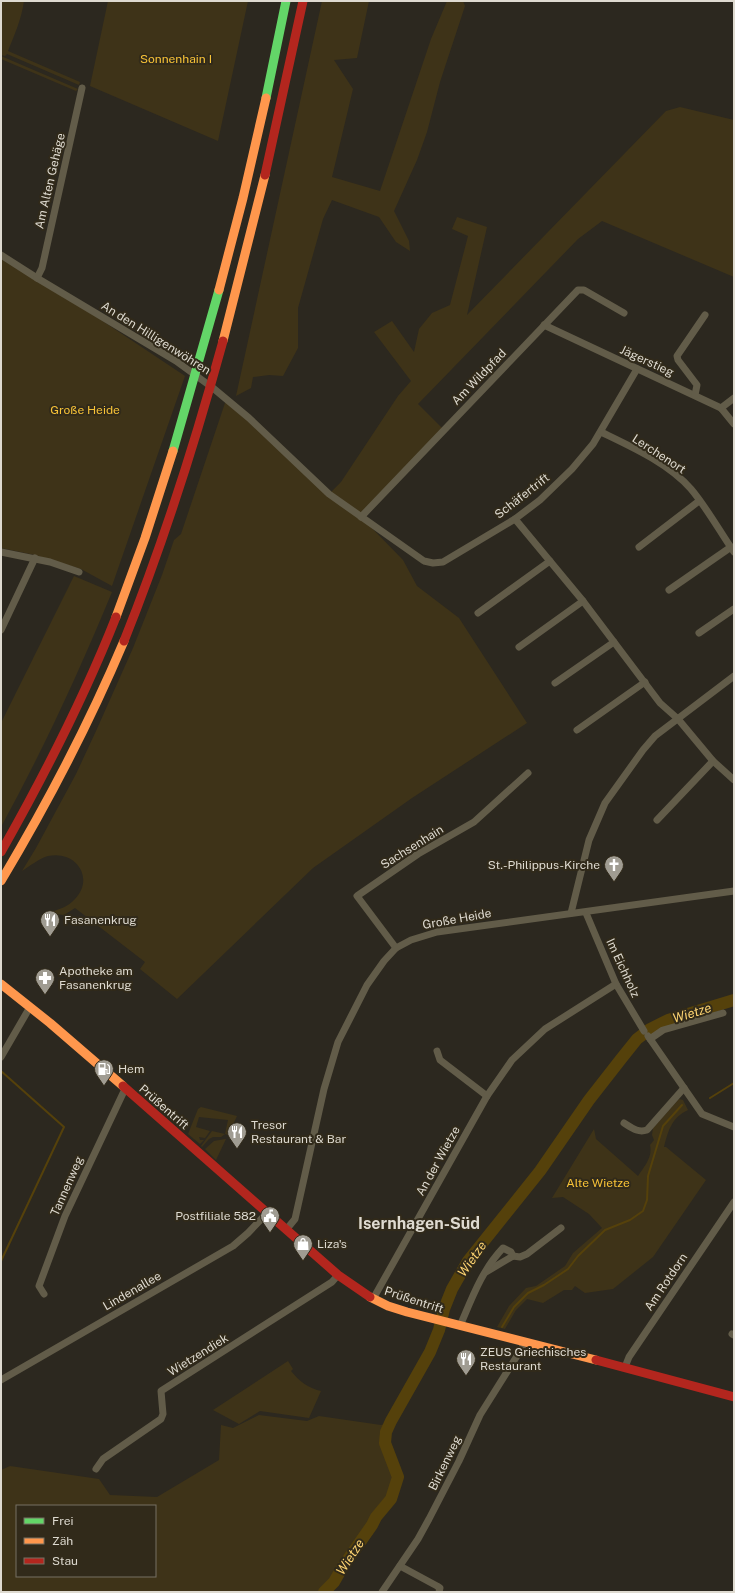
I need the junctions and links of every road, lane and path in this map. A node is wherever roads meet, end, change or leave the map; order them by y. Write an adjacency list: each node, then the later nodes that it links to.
1 (286, 1): 41 (main road)
2 (303, 1): 42 (main road)
3 (82, 88): 5 (street, Am Alten Gehäge)
4 (1, 255): 5 (street, An den Hilligenwöhren)
5 (37, 278): 16 (street, An den Hilligenwöhren)
6 (624, 313): 8 (street, Am Wildpfad)
7 (704, 315): 10 (street)
8 (544, 325): 9 (street, Jägerstieg); 16 (street, Am Wildpfad)
9 (637, 369): 10 (street, Jägerstieg); 14 (street, Schäfertrift)
10 (695, 395): 12 (street, Jägerstieg)
11 (734, 398): 12 (street)
12 (722, 408): 13 (street, Jägerstieg)
13 (734, 424)
14 (601, 432): 15 (street, Lerchenort); 17 (street, Schäfertrift)
15 (699, 501): 18 (street); 19 (street, Lerchenort)
16 (361, 517): 17 (street, Schäfertrift)
17 (514, 519): 22 (street)
18 (639, 547)
19 (732, 550): 24 (street, Lerchenort)
20 (1, 552): 21 (street)
21 (35, 558): 23 (street); 28 (street)
22 (550, 561): 25 (street); 27 (street)
23 (79, 572)
24 (669, 590)
25 (583, 601): 30 (street); 31 (street)
26 (734, 609): 29 (street)
27 (478, 613)
28 (1, 630)
29 (699, 633)
30 (614, 642): 33 (street); 34 (street)
31 (519, 647)
32 (734, 676): 35 (street)
33 (645, 682): 35 (street); 36 (street)
34 (555, 683)
35 (678, 719): 37 (street); 44 (street)
36 (578, 730)
37 (713, 761): 39 (street); 40 (street)
38 (528, 774): 46 (street, Sachsenhain)
39 (734, 780)
40 (657, 820)
41 (1, 852)
42 (1, 881)
43 (734, 891): 45 (street, Große Heide)
44 (571, 913): 45 (street, Große Heide); 46 (street, Große Heide)
45 (586, 913): 48 (street, Im Eichholz)
46 (396, 948): 63 (street, Große Heide)
47 (1, 984): 49 (main road, Prüßentrift)
48 (616, 984): 51 (street, Im Eichholz); 56 (street, An der Wietze)
49 (30, 1007): 53 (street); 55 (main road, Prüßentrift)
50 (723, 1013): 51 (street)
51 (647, 1035): 54 (street, Im Eichholz)
52 (437, 1051): 56 (street)
53 (1, 1057)
54 (684, 1088): 57 (street); 58 (street, Im Eichholz)
55 (125, 1089): 61 (main road, Prüßentrift); 67 (street, Tannenweg)
56 (487, 1096): 68 (street, An der Wietze)
57 (624, 1123)
58 (734, 1127)
59 (734, 1202): 60 (street, Am Rotdorn)
60 (731, 1212): 71 (street, Am Rotdorn)
61 (266, 1213): 63 (main road, Prüßentrift); 72 (street, Lindenallee)
62 (561, 1228): 64 (street)
63 (286, 1230): 66 (main road, Prüßentrift)
64 (513, 1256): 65 (street); 65 (street)
65 (483, 1274): 69 (street)
66 (338, 1275): 68 (main road, Prüßentrift); 74 (street, Wietzendiek)
67 (44, 1294)
68 (373, 1299): 69 (main road, Prüßentrift)
69 (460, 1326): 70 (main road, Prüßentrift)
70 (524, 1342): 71 (main road, Prüßentrift); 75 (street, Birkenweg)
71 (625, 1367): 73 (main road, Prüßentrift)
72 (1, 1380)
73 (734, 1397)
74 (96, 1469)
75 (400, 1566): 76 (street, Birkenweg); 77 (street)
76 (382, 1592)
77 (439, 1592)

